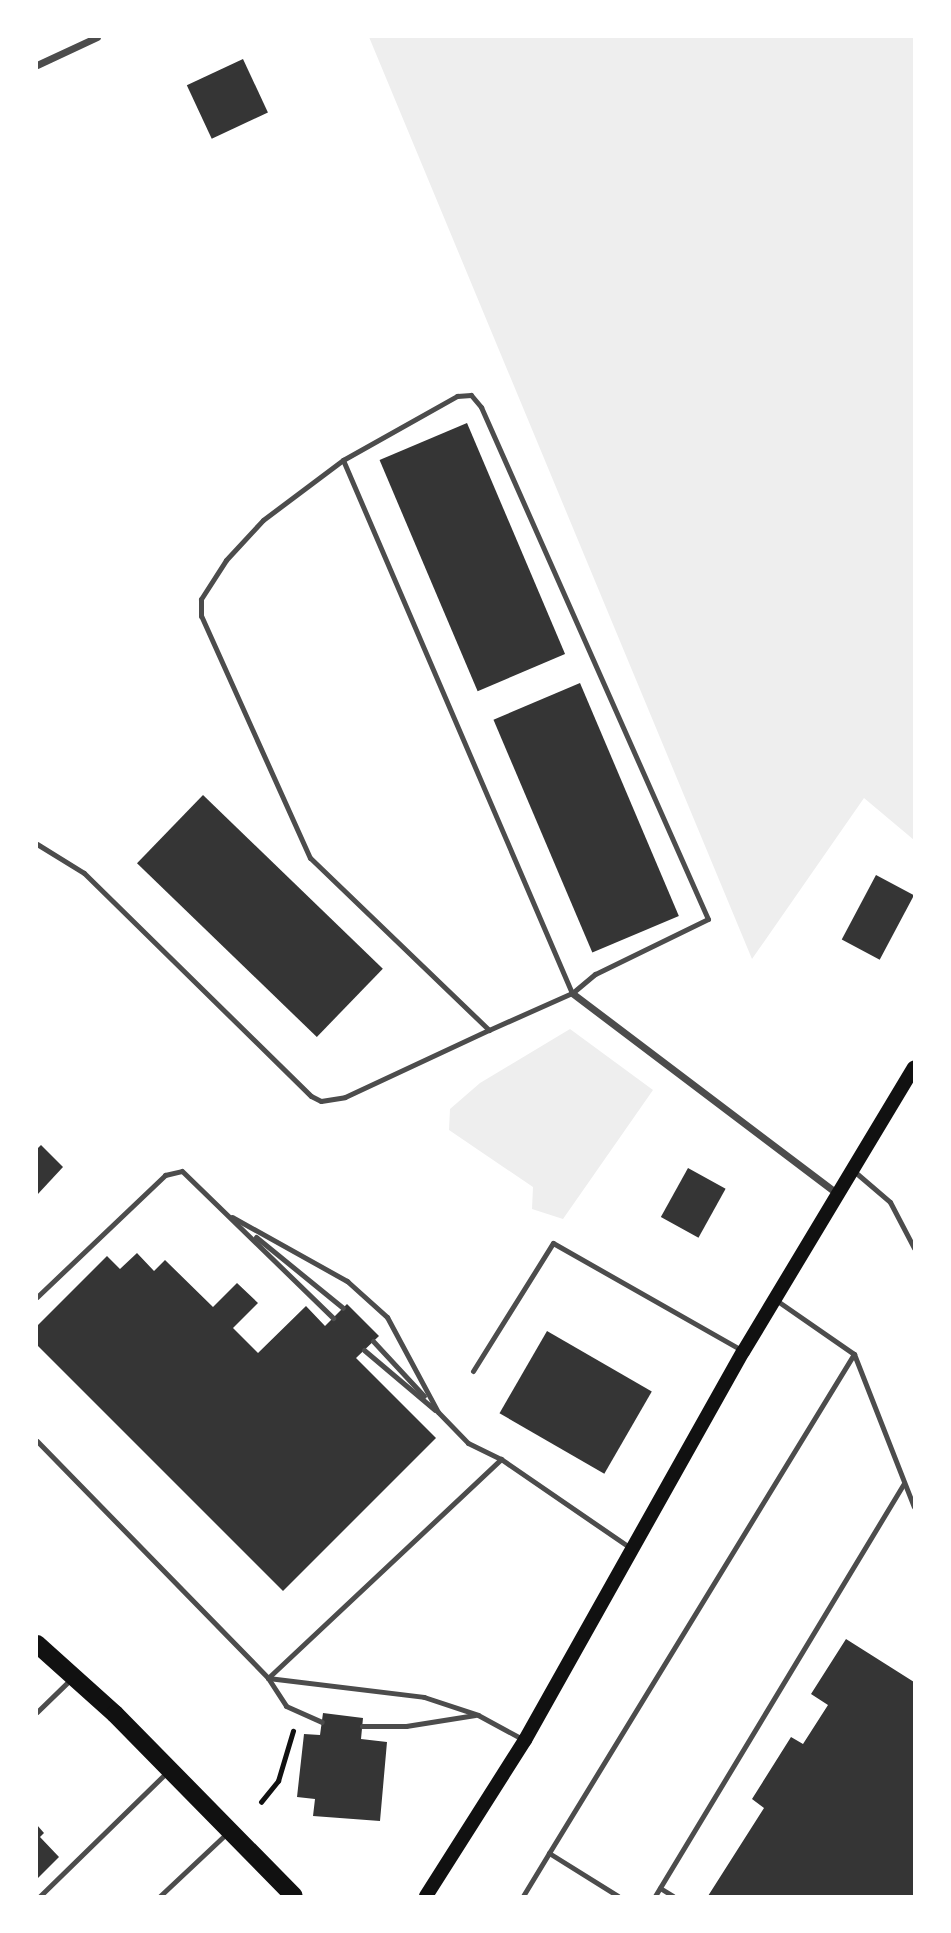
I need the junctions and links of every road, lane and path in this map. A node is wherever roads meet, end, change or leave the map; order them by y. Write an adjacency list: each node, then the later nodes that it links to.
1 (97, 37): 2 (street)
2 (37, 65)
3 (343, 460): 5 (lane); 5 (lane); 6 (lane)
4 (37, 844): 6 (lane)
5 (572, 993): 6 (lane); 9 (street)
6 (489, 1030)
7 (914, 1067): 8 (main road)
8 (852, 1170): 9 (main road); 11 (lane)
9 (838, 1194): 13 (main road)
10 (232, 1217): 12 (lane); 14 (lane); 15 (lane); 21 (lane)
11 (914, 1248)
12 (37, 1297)
13 (774, 1298): 18 (main road); 19 (lane)
14 (343, 1308)
15 (333, 1318)
16 (373, 1341): 21 (lane)
17 (364, 1350): 21 (lane)
18 (743, 1352): 20 (lane); 26 (main road)
19 (853, 1354): 24 (lane); 39 (lane)
20 (473, 1371)
21 (438, 1412): 23 (lane)
22 (37, 1441): 29 (lane)
23 (501, 1459): 26 (lane); 29 (lane)
24 (904, 1483): 25 (lane); 40 (lane)
25 (914, 1507)
26 (634, 1550): 35 (main road)
27 (37, 1644): 28 (main road)
28 (75, 1676): 30 (lane); 36 (main road)
29 (268, 1678): 31 (lane); 32 (lane)
30 (37, 1712)
31 (294, 1713): 33 (lane); 37 (path)
32 (478, 1715): 34 (lane); 35 (lane)
33 (322, 1722)
34 (362, 1726)
35 (524, 1740): 44 (main road)
36 (170, 1769): 38 (main road); 41 (lane)
37 (261, 1802)
38 (229, 1830): 42 (lane); 43 (main road)
39 (549, 1853): 45 (lane); 46 (lane)
40 (660, 1888): 47 (lane); 48 (lane)
41 (40, 1896)
42 (160, 1896)
43 (294, 1896)
44 (426, 1896)
45 (523, 1896)
46 (618, 1896)
47 (655, 1896)
48 (673, 1896)

